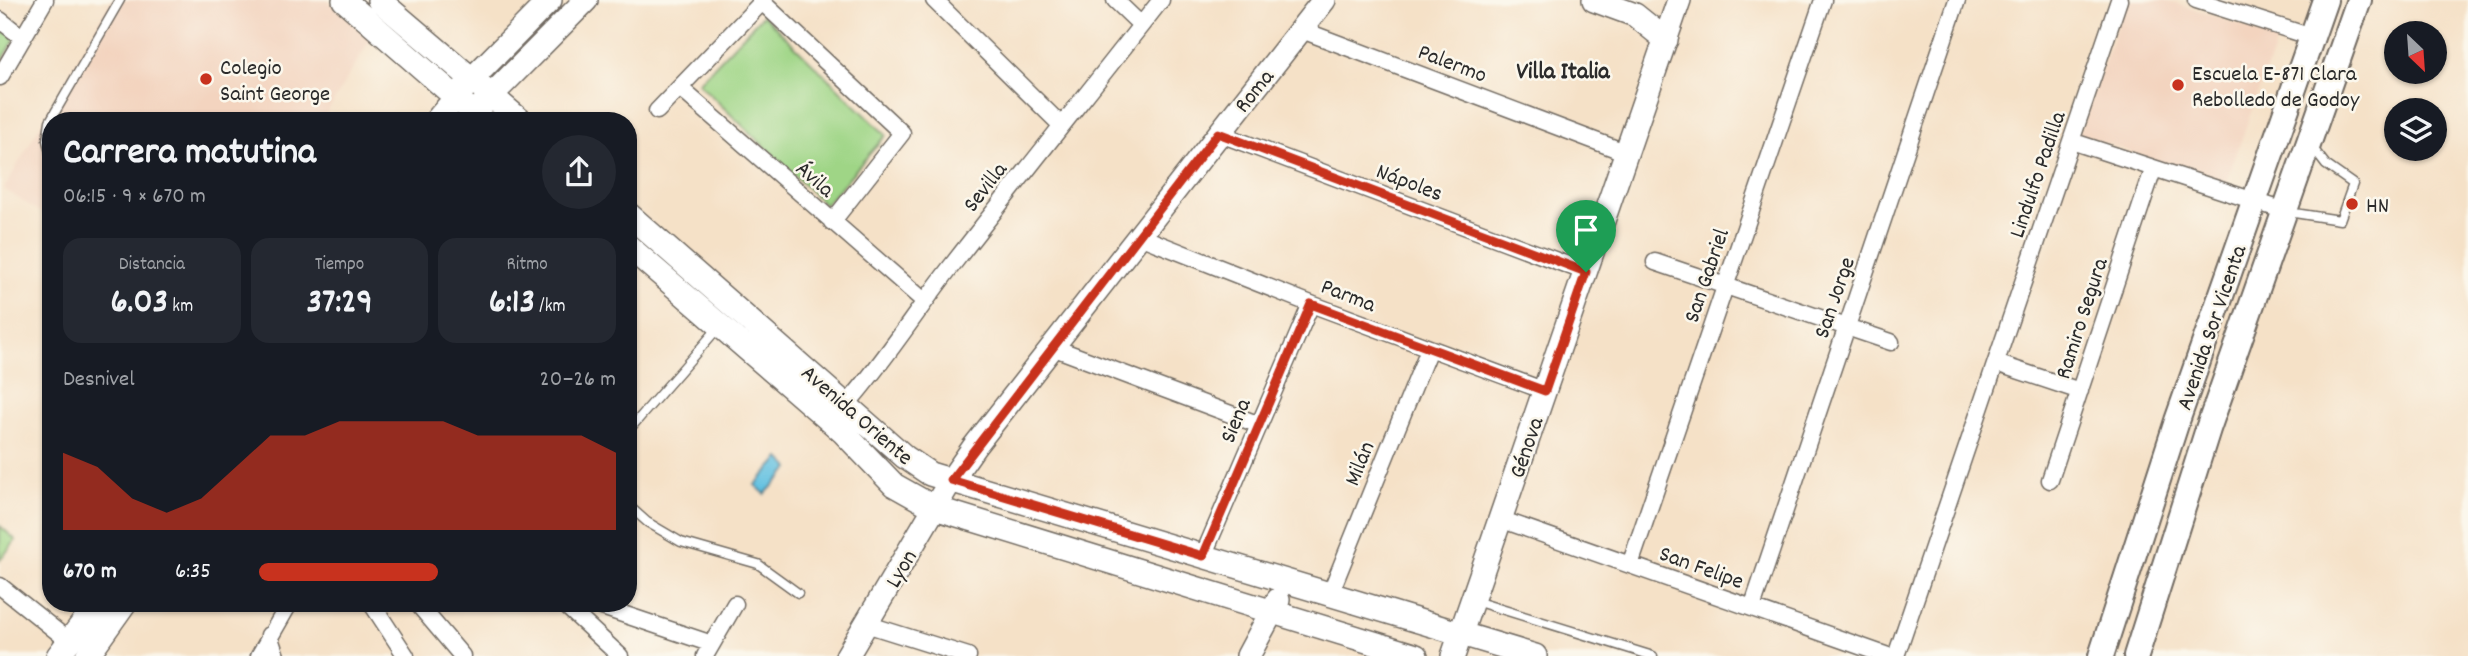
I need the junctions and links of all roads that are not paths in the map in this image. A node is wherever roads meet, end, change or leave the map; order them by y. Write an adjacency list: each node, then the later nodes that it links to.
1 (45, 0): 25 (street)
2 (120, 0): 33 (lane)
3 (344, 0): 31 (main road)
4 (379, 0): 28 (main road)
5 (550, 0): 28 (main road)
6 (586, 0): 30 (main road)
7 (934, 0): 38 (street)
8 (1115, 0): 22 (street)
9 (1161, 0): 22 (street, Sevilla)
10 (1324, 0): 23 (main road, Roma)
11 (1594, 0): 26 (main road)
12 (1679, 0): 26 (main road, Génova)
13 (1823, 0): 52 (street, San Gabriel)
14 (1957, 0): 56 (street, San Jorge)
15 (2119, 0): 40 (street, Lindulfo Padilla)
16 (2196, 0): 20 (street)
17 (2325, 0): 24 (main road, Avenida Sor Vicenta)
18 (2359, 0): 41 (main road, Avenida Sor Vicenta)
19 (761, 1): 29 (street); 47 (street)
20 (2220, 4): 24 (street)
21 (0, 20): 25 (street)
22 (1141, 25): 38 (street, Sevilla)
23 (1302, 30): 39 (main road, Roma); 42 (street, Palermo)
24 (2312, 37): 44 (main road, Avenida Sor Vicenta)
25 (23, 38): 27 (street)
26 (1666, 40): 42 (main road, Génova)
27 (0, 77)
28 (472, 79): 30 (main road); 31 (main road)
29 (680, 88): 32 (street); 47 (street, Ávila)
30 (491, 95): 36 (main road); 37 (main road)
31 (455, 96): 34 (main road); 35 (main road)
32 (657, 111)
33 (55, 112)
34 (443, 112)
35 (470, 112)
36 (479, 112)
37 (511, 112)
38 (1060, 125): 53 (street, Sevilla)
39 (1218, 133): 48 (main road, Roma); 51 (street, Nápoles)
40 (2071, 141): 43 (street); 60 (street, Lindulfo Padilla)
41 (2309, 142): 45 (main road, Avenida Sor Vicenta); 45 (lane)
42 (1627, 153): 51 (main road, Génova)
43 (2153, 170): 44 (street); 62 (street, Ramiro Segura)
44 (2254, 203): 45 (street); 107 (main road, Avenida Sor Vicenta)
45 (2285, 211): 108 (main road, Avenida Sor Vicenta)
46 (637, 222): 63 (main road, Avenida Oriente)
47 (832, 222): 53 (street, Ávila)
48 (1139, 236): 54 (street, Parma); 58 (main road, Roma)
49 (637, 254): 55 (main road, Avenida Oriente)
50 (1655, 262): 52 (street)
51 (1586, 272): 61 (main road, Génova)
52 (1725, 286): 56 (street); 72 (street, San Gabriel)
53 (924, 301): 63 (street, Sevilla)
54 (1311, 304): 59 (street, Parma); 65 (street, Siena)
55 (720, 325): 64 (lane); 68 (main road, Avenida Oriente)
56 (1847, 325): 57 (street); 79 (street, San Jorge)
57 (1891, 342)
58 (1052, 347): 65 (street); 66 (main road, Roma)
59 (1429, 349): 61 (street, Parma); 76 (street, Milán)
60 (1996, 363): 62 (street); 106 (street, Lindulfo Padilla)
61 (1545, 391): 70 (main road, Génova)
62 (2080, 391): 67 (street, Ramiro Segura)
63 (847, 404): 66 (main road, Avenida Oriente)
64 (637, 421)
65 (1257, 424): 71 (street, Siena)
66 (951, 480): 68 (main road, Lyon); 71 (main road, Avenida Oriente)
67 (2050, 480)
68 (935, 508): 87 (main road, Avenida Oriente); 88 (main road, Lyon)
69 (637, 513): 75 (lane)
70 (1500, 519): 72 (street, San Felipe); 77 (main road, Génova)
71 (1203, 556): 73 (main road, Avenida Oriente)
72 (1630, 565): 79 (street, San Felipe)
73 (1286, 581): 76 (main road, Avenida Oriente); 87 (main road)
74 (0, 586): 92 (street)
75 (798, 593)
76 (1330, 594): 89 (main road, Avenida Oriente)
77 (1472, 600): 89 (main road, Génova); 104 (lane)
78 (735, 604): 91 (street)
79 (1752, 608): 105 (street, San Felipe)
80 (93, 612): 92 (main road)
81 (115, 612): 92 (main road)
82 (284, 612): 90 (street)
83 (377, 612): 95 (street)
84 (425, 612): 96 (street)
85 (573, 612): 97 (street)
86 (613, 612): 91 (street)
87 (1273, 612): 100 (main road); 101 (main road, Avenida Oriente)
88 (866, 624): 98 (main road, Lyon); 99 (street)
89 (1462, 634): 102 (main road, Génova); 103 (main road, Avenida Oriente)
90 (269, 635): 93 (street); 94 (street)
91 (709, 650)
92 (71, 651)
93 (259, 656)
94 (276, 656)
95 (406, 656)
96 (461, 656)
97 (620, 656)
98 (848, 656)
99 (968, 656)
100 (1248, 656)
101 (1416, 656)
102 (1453, 656)
103 (1535, 656)
104 (1653, 656)
105 (1888, 656)
106 (1896, 656)
107 (2101, 656)
108 (2136, 656)

